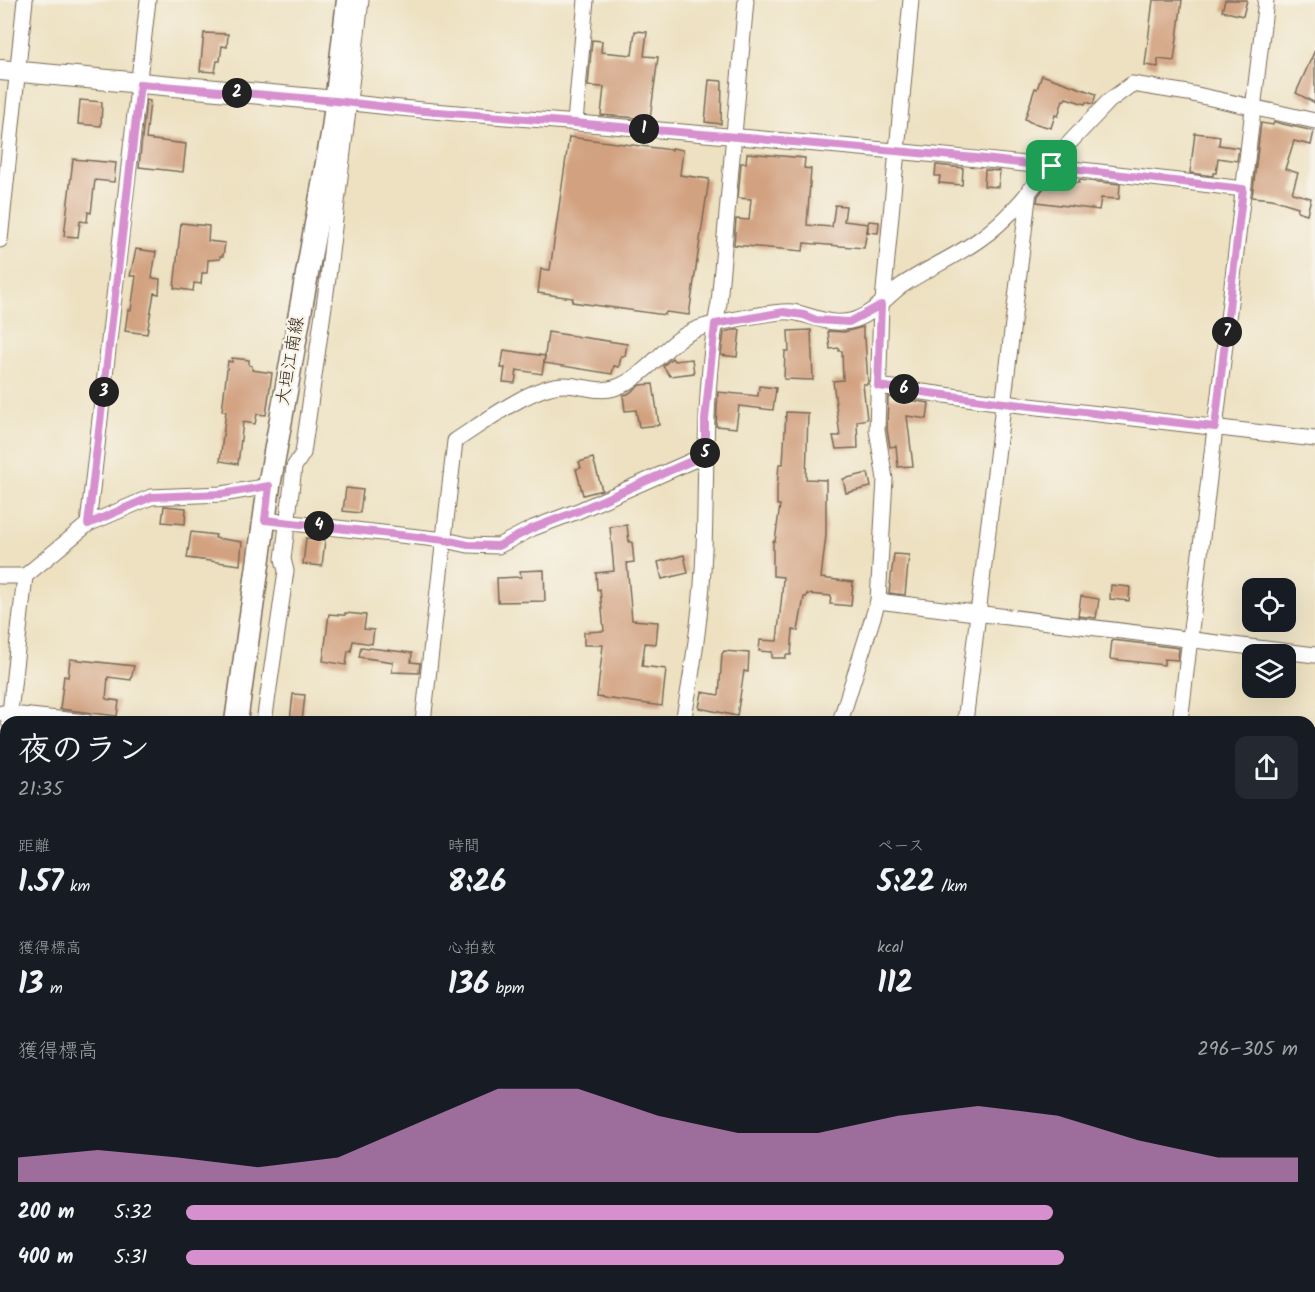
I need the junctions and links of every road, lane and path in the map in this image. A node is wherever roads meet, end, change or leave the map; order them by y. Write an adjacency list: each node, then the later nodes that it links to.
1 (25, 0): 9 (street)
2 (148, 0): 10 (street)
3 (348, 0): 11 (main road, 大垣江南線)
4 (361, 0): 11 (street)
5 (586, 0): 14 (street)
6 (746, 0): 15 (street)
7 (911, 0): 16 (street)
8 (1266, 0): 12 (street)
9 (9, 70): 10 (street); 20 (street)
10 (140, 84): 11 (street); 31 (street)
11 (343, 102): 14 (street); 28 (main road, 大垣江南線); 30 (street)
12 (1254, 108): 13 (street); 17 (street); 18 (street)
13 (1315, 121)
14 (575, 123): 15 (street)
15 (734, 137): 16 (street); 22 (street)
16 (897, 151): 17 (street); 21 (street)
17 (1049, 166): 18 (street); 19 (street)
18 (1243, 189): 25 (street)
19 (1029, 190): 21 (street); 24 (street)
20 (0, 240)
21 (882, 303): 22 (street); 23 (street)
22 (715, 324): 27 (street); 32 (street)
23 (878, 386): 24 (street); 35 (street)
24 (1004, 403): 25 (street); 36 (street)
25 (1215, 427): 26 (street); 37 (street)
26 (1315, 439)
27 (705, 455): 32 (street); 43 (street)
28 (269, 486): 29 (main road, 大垣江南線); 31 (street)
29 (265, 520): 30 (street); 40 (main road, 大垣江南線)
30 (288, 522): 32 (street); 41 (street)
31 (88, 524): 34 (street)
32 (445, 540): 42 (street)
33 (0, 576): 34 (street)
34 (25, 576): 39 (street)
35 (878, 601): 36 (street); 44 (street)
36 (979, 614): 37 (street); 45 (street)
37 (1190, 640): 38 (street); 46 (street)
38 (1315, 655)
39 (6, 716)
40 (237, 716)
41 (265, 716)
42 (424, 716)
43 (684, 716)
44 (842, 716)
45 (966, 716)
46 (1181, 716)

